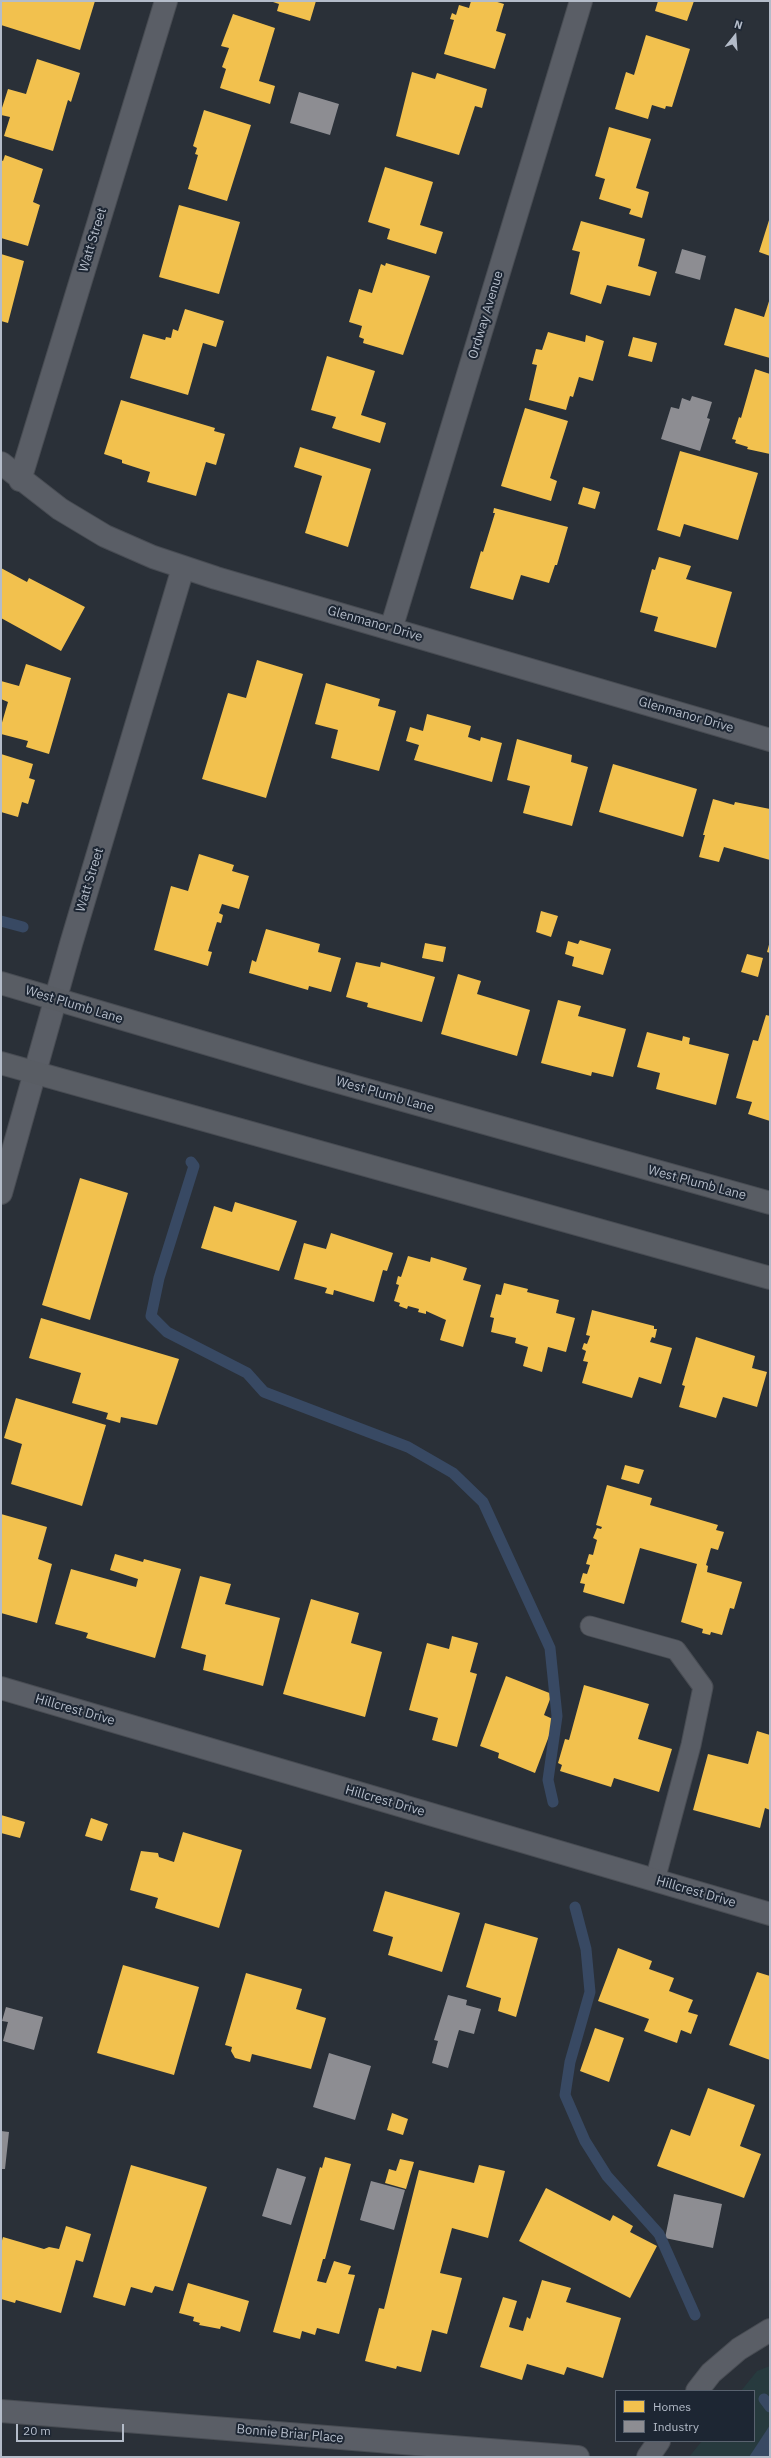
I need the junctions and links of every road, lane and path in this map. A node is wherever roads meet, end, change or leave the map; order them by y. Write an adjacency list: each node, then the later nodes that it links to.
1 (166, 1): 4 (street, Watt Street)
2 (581, 1): 6 (street, Ordway Avenue)
3 (1, 463): 4 (street, Glenmanor Drive)
4 (20, 480): 5 (street, Glenmanor Drive)
5 (183, 568): 6 (street, Glenmanor Drive); 9 (street, Watt Street)
6 (391, 629): 7 (street, Glenmanor Drive)
7 (769, 734)
8 (1, 983): 9 (main road, West Plumb Lane)
9 (57, 1000): 11 (street, Watt Street); 13 (main road, West Plumb Lane)
10 (1, 1063): 11 (main road)
11 (35, 1074): 12 (street, Watt Street); 14 (main road)
12 (1, 1193)
13 (770, 1203)
14 (770, 1278)
15 (590, 1626): 17 (lane)
16 (1, 1688): 17 (street, Hillcrest Drive)
17 (655, 1880): 18 (street, Hillcrest Drive)
18 (770, 1914)
19 (770, 2330): 20 (street)
20 (698, 2390)
21 (1, 2411): 23 (street, Bonnie Briar Place)
22 (658, 2442): 24 (street)
23 (578, 2457)
24 (648, 2457)

